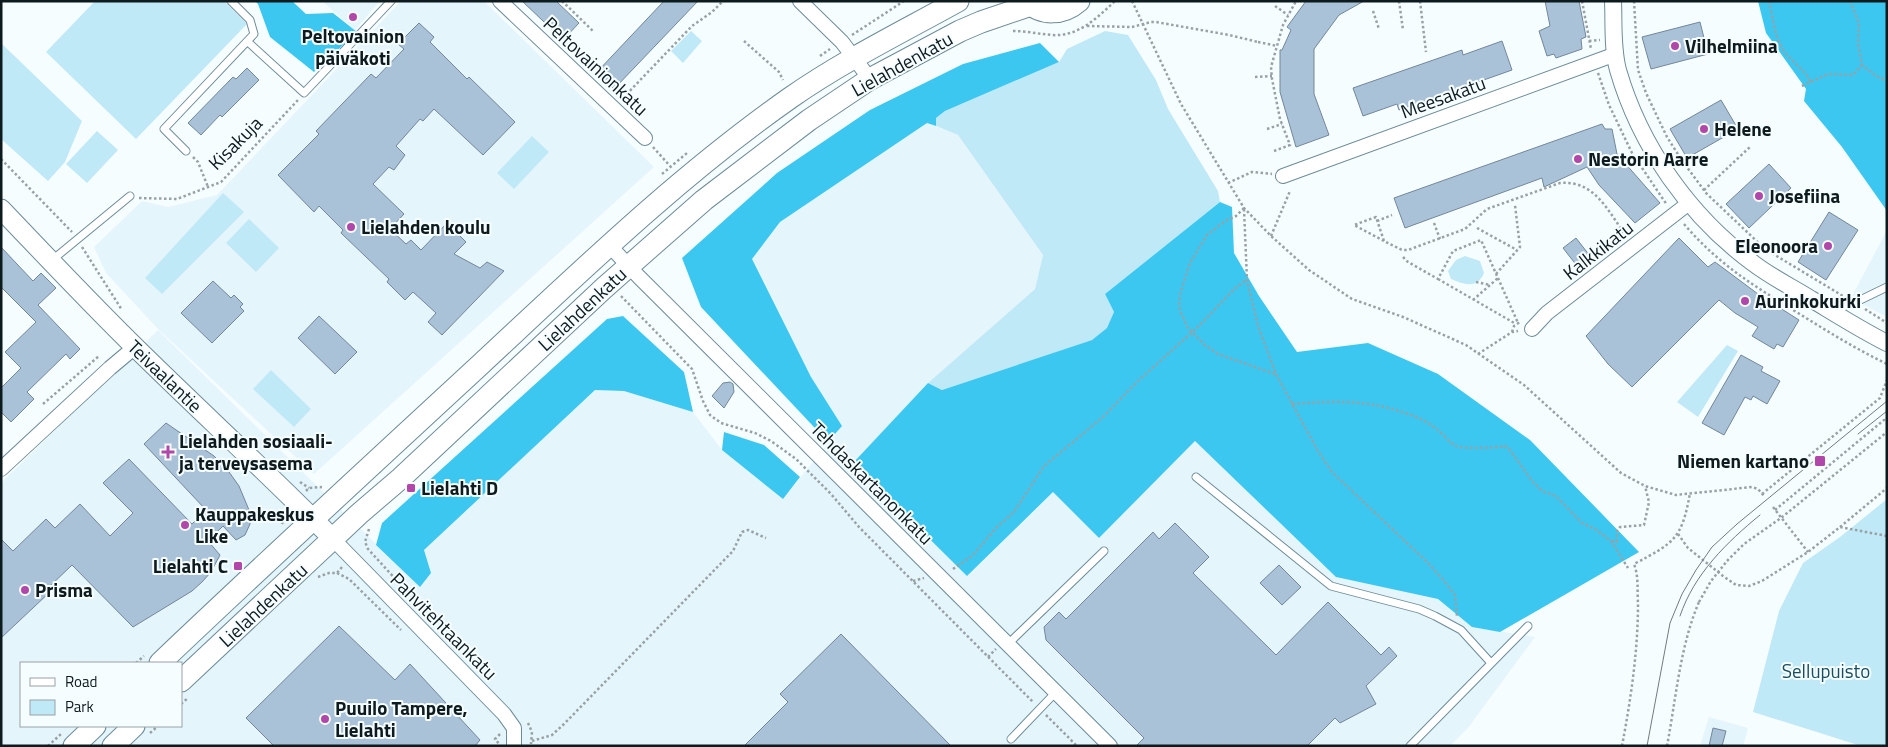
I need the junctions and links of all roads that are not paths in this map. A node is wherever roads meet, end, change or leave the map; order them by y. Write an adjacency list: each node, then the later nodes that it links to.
1 (231, 1): 9 (lane)
2 (391, 1): 9 (lane)
3 (500, 1): 13 (street, Peltovainionkatu)
4 (800, 1): 11 (street)
5 (958, 1): 11 (main road, Lielahdenkatu)
6 (1079, 1): 8 (main road)
7 (1613, 1): 10 (street)
8 (1028, 3): 12 (main road, Lielahdenkatu)
9 (248, 42): 14 (lane)
10 (1616, 54): 15 (street, Meesakatu); 17 (street)
11 (854, 59): 12 (street); 19 (main road, Lielahdenkatu)
12 (870, 79): 21 (main road, Lielahdenkatu)
13 (645, 138)
14 (186, 151)
15 (1283, 176)
16 (130, 196): 20 (lane)
17 (1689, 203): 23 (street); 24 (street, Kalkkikatu)
18 (1, 209): 20 (main road, Teivaalantie)
19 (609, 245): 21 (street, Tehdaskartanonkatu); 29 (main road, Lielahdenkatu)
20 (51, 261): 26 (main road, Teivaalantie)
21 (634, 272): 30 (main road, Lielahdenkatu); 33 (street, Tehdaskartanonkatu)
22 (1887, 286): 23 (lane)
23 (1831, 311): 25 (street)
24 (1532, 328)
25 (1887, 343)
26 (135, 347): 27 (street); 29 (main road, Teivaalantie)
27 (1, 469)
28 (1196, 477): 35 (lane)
29 (313, 519): 30 (main road, Teivaalantie); 34 (main road, Lielahdenkatu)
30 (333, 539): 36 (main road, Lielahdenkatu); 43 (street, Pahvitehtaankatu)
31 (1104, 551): 33 (lane)
32 (1528, 626): 35 (lane)
33 (1008, 644): 37 (street, Tehdaskartanonkatu)
34 (161, 662)
35 (1491, 663): 45 (lane)
36 (185, 689)
37 (1056, 692): 40 (lane); 44 (street, Tehdaskartanonkatu)
38 (94, 727): 41 (main road)
39 (133, 727): 42 (main road)
40 (1011, 739)
41 (74, 746)
42 (113, 746)
43 (514, 746)
44 (1110, 746)
45 (1410, 746)

